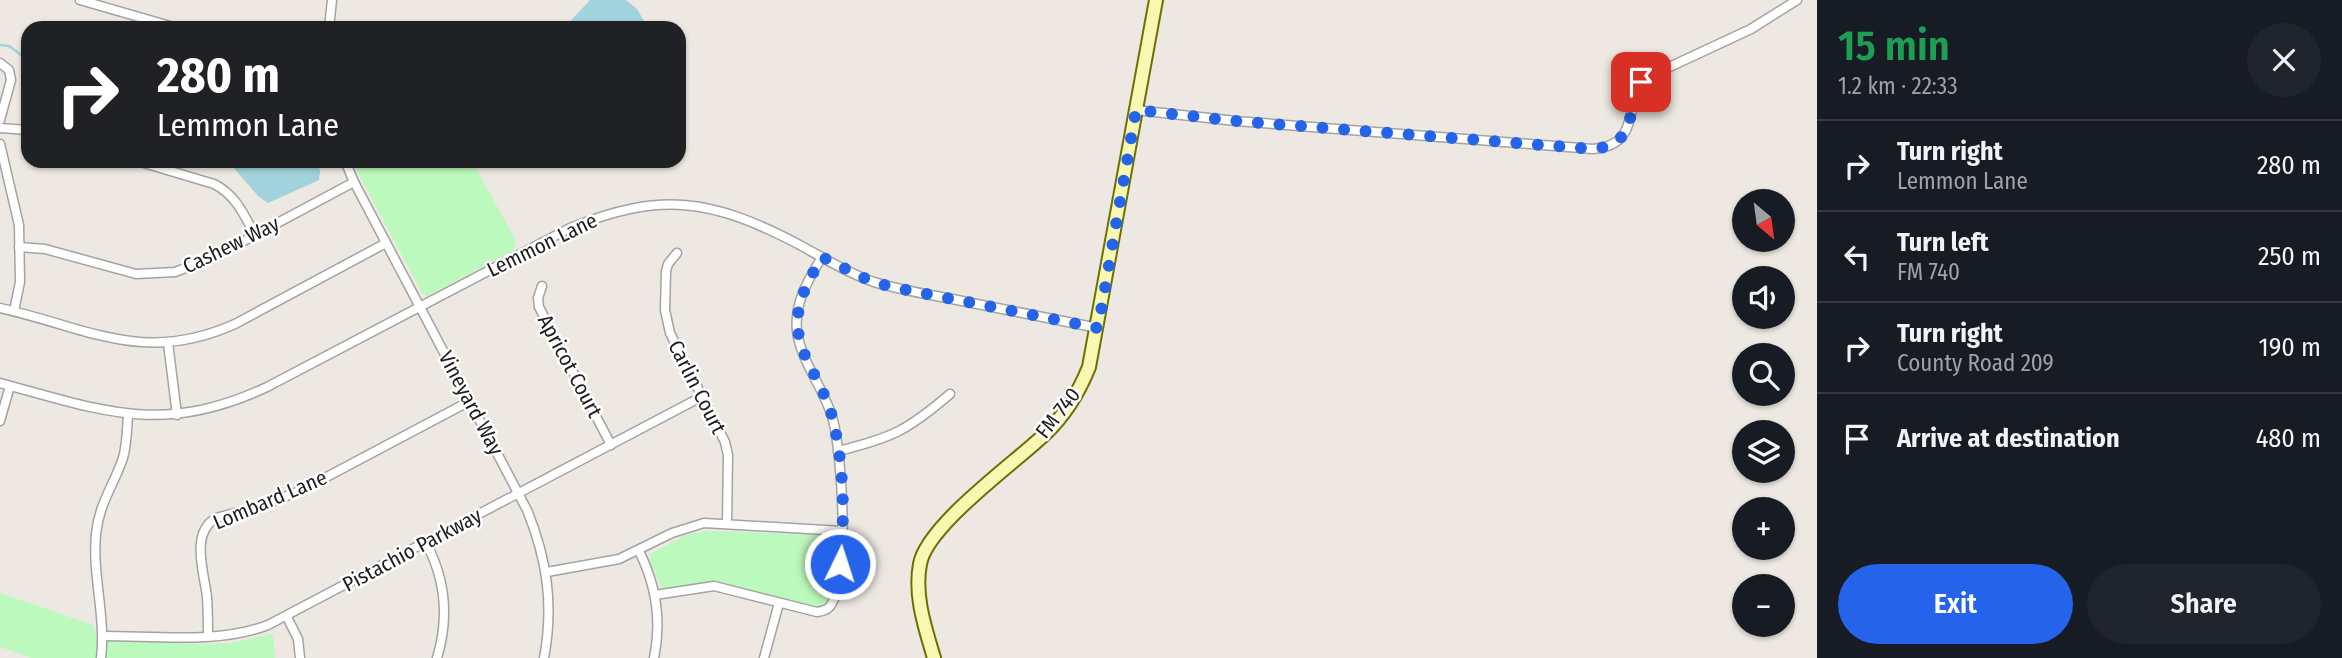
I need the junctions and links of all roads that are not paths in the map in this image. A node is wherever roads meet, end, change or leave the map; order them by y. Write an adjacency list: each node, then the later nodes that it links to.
1 (80, 0): 5 (street)
2 (331, 0): 7 (street)
3 (1156, 0): 9 (main road, FM 740 / FM 740)
4 (1797, 0): 9 (street)
5 (114, 4): 6 (street)
6 (159, 21)
7 (330, 21)
8 (0, 63): 10 (street)
9 (1136, 110): 26 (main road, FM 740 / FM 740)
10 (0, 120)
11 (0, 128): 12 (street)
12 (21, 130)
13 (0, 144): 19 (street)
14 (160, 168): 17 (street)
15 (348, 168): 16 (street, Vineyard Way)
16 (354, 182): 17 (street, Cashew Way); 18 (street, Vineyard Way)
17 (255, 236): 19 (street, Cashew Way)
18 (386, 243): 23 (street, Vineyard Way); 27 (street)
19 (19, 247): 25 (street)
20 (677, 253): 31 (street, Carlin Court)
21 (822, 257): 23 (street, Lemmon Lane); 26 (street, Lemmon Lane); 37 (street)
22 (542, 286): 36 (street, Apricot Court)
23 (419, 306): 32 (street, Vineyard Way); 34 (street, Lemmon Lane)
24 (0, 308): 25 (street)
25 (13, 311): 27 (street)
26 (1098, 328): 55 (main road, FM 740 / FM 740)
27 (168, 343): 34 (street)
28 (0, 383): 29 (street, Lemmon Lane)
29 (10, 386): 33 (street, Lemmon Lane); 35 (street)
30 (950, 394): 37 (street)
31 (703, 396): 36 (street, Pistachio Parkway); 39 (street, Carlin Court)
32 (470, 401): 38 (street, Vineyard Way); 48 (street, Lombard Lane)
33 (128, 415): 34 (street, Lemmon Lane); 47 (street)
34 (177, 415)
35 (0, 421)
36 (611, 444): 38 (street, Pistachio Parkway)
37 (838, 451): 40 (street)
38 (519, 494): 41 (street, Pistachio Parkway); 43 (street, Vineyard Way)
39 (727, 524): 40 (street); 42 (street)
40 (842, 531): 45 (street)
41 (426, 543): 46 (street, Pistachio Parkway); 51 (street)
42 (639, 551): 43 (street); 44 (street)
43 (547, 572): 52 (street, Vineyard Way)
44 (655, 595): 45 (street); 53 (street)
45 (779, 603): 54 (street)
46 (287, 617): 48 (street, Pistachio Parkway); 50 (street)
47 (103, 636): 48 (street, Pistachio Parkway); 49 (street)
48 (208, 636)
49 (101, 658)
50 (300, 658)
51 (437, 658)
52 (544, 658)
53 (654, 658)
54 (764, 658)
55 (934, 658)

